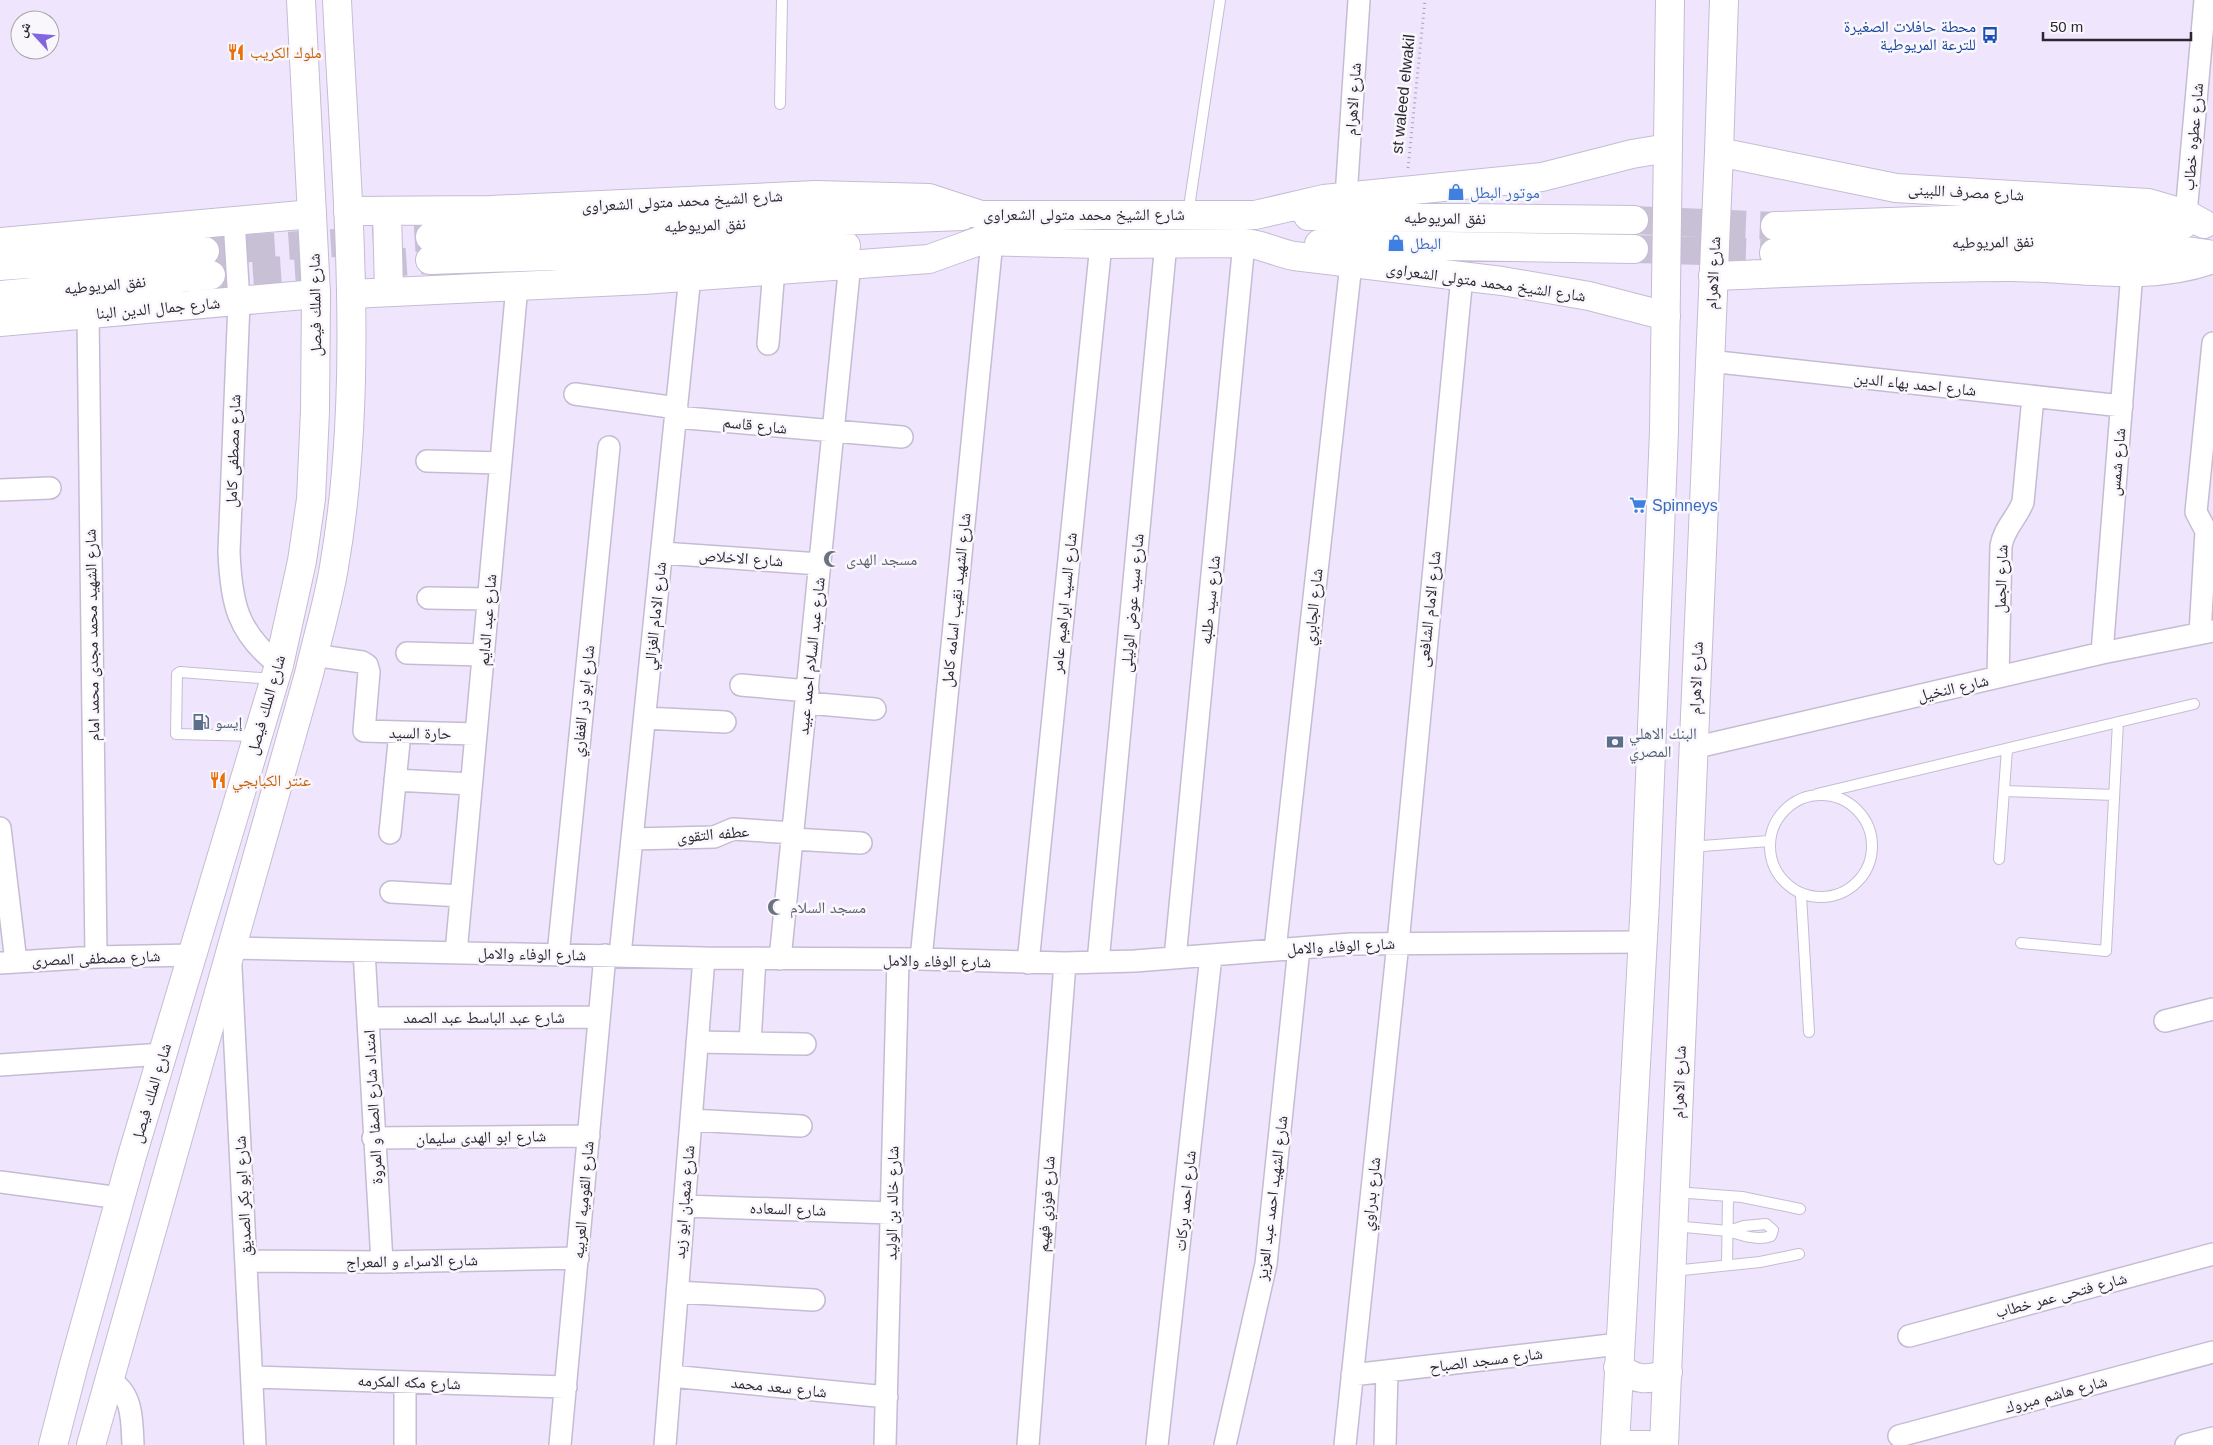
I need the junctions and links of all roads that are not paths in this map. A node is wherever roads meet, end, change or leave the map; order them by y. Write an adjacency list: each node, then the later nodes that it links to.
1 (302, 0): 15 (main road, شارع الملك فيصل)
2 (337, 0): 13 (main road, شارع الملك فيصل)
3 (782, 0): 9 (lane)
4 (1220, 0): 17 (lane)
5 (1359, 0): 12 (street, شارع الاهرام)
6 (1670, 0): 10 (main road)
7 (1724, 0): 11 (main road, شارع الاهرام)
8 (2205, 0): 21 (street, شارع عطوه خطاب)
9 (780, 104)
10 (1668, 148): 12 (main road, شارع الشيخ محمد متولى الشعراوى); 47 (main road)
11 (1719, 152): 21 (main road, شارع مصرف اللبينى); 39 (main road, شارع الاهرام)
12 (1346, 197): 18 (main road, شارع الشيخ محمد متولى الشعراوى)
13 (348, 211): 14 (main road, شارع الشيخ محمد متولى الشعراوى); 43 (main road, شارع الملك فيصل)
14 (387, 211): 16 (main road, شارع الشيخ محمد متولى الشعراوى); 41 (main road)
15 (312, 214): 19 (main road); 42 (main road, شارع الملك فيصل)
16 (981, 215): 17 (main road, شارع الشيخ محمد متولى الشعراوى); 23 (main road, نفق المريوطيه)
17 (1188, 215): 18 (main road, شارع الشيخ محمد متولى الشعراوى)
18 (1255, 215): 20 (main road, نفق المريوطيه)
19 (234, 220): 24 (main road); 45 (street, شارع مصطفى كامل)
20 (1634, 220)
21 (2201, 221): 22 (main road, نفق المريوطيه)
22 (1775, 226)
23 (986, 241): 27 (main road, شارع الشيخ محمد متولى الشعراوى); 32 (main road, شارع الشيخ محمد متولى الشعراوى); 120 (street, شارع الشهيد نقيب اسامه كامل)
24 (0, 242)
25 (1166, 243): 26 (main road, شارع الشيخ محمد متولى الشعراوى); 27 (main road, شارع الشيخ محمد متولى الشعراوى); 123 (street, شارع سيد عوض الوليلى)
26 (1250, 243): 28 (main road, نفق المريوطيه); 33 (main road, شارع الشيخ محمد متولى الشعراوى); 119 (street, شارع سيد طلبه)
27 (1101, 244): 124 (street, شارع السيد ابراهيم عامر)
28 (1634, 249)
29 (1774, 253): 30 (main road, نفق المريوطيه)
30 (2213, 255)
31 (2213, 259): 36 (main road)
32 (850, 263): 35 (main road, شارع الشيخ محمد متولى الشعراوى); 56 (street, شارع عبد السلام احمد عبيد)
33 (1351, 264): 38 (main road, شارع الشيخ محمد متولى الشعراوى); 108 (street, شارع الجابري)
34 (0, 266): 44 (main road, نفق المريوطيه)
35 (774, 269): 37 (main road, شارع الشيخ محمد متولى الشعراوى); 50 (street)
36 (2132, 272): 39 (main road); 54 (street, شارع شمس)
37 (690, 276): 40 (main road, شارع الشيخ محمد متولى الشعراوى); 55 (street, شارع الامام الغزالي)
38 (1462, 276): 47 (main road, شارع الشيخ محمد متولى الشعراوى); 104 (street, شارع الامام الشافعى)
39 (1713, 276): 51 (main road, شارع الاهرام)
40 (518, 286): 41 (main road, شارع الشيخ محمد متولى الشعراوى); 60 (street, شارع عبد الدايم)
41 (389, 291): 43 (main road, شارع الشيخ محمد متولى الشعراوى)
42 (316, 294): 45 (main road, شارع جمال الدين البنا); 73 (main road, شارع الملك فيصل)
43 (351, 294): 71 (main road, شارع الملك فيصل)
44 (0, 295)
45 (238, 302): 46 (main road, شارع جمال الدين البنا); 73 (street, شارع مصطفى كامل)
46 (88, 314): 48 (main road, شارع جمال الدين البنا); 115 (street, شارع الشهيد محمد مجدى محمد امام)
47 (1666, 316): 103 (main road)
48 (0, 322)
49 (2213, 343): 63 (street)
50 (768, 344)
51 (1709, 362): 53 (street, شارع احمد بهاء الدين); 85 (main road, شارع الاهرام)
52 (575, 394): 55 (street, شارع قاسم)
53 (2033, 397): 54 (street, شارع احمد بهاء الدين); 74 (street, شارع الجمل)
54 (2122, 406): 69 (street, شارع شمس)
55 (676, 413): 56 (street, شارع قاسم); 64 (street, شارع الامام الغزالي)
56 (833, 433): 57 (street, شارع قاسم); 65 (street, شارع عبد السلام احمد عبيد)
57 (902, 437)
58 (609, 446): 112 (street, شارع ابو ذر الغفاري)
59 (427, 462): 60 (street)
60 (501, 463): 67 (street, شارع عبد الدايم)
61 (50, 488): 62 (street)
62 (0, 490)
63 (2205, 516): 68 (street)
64 (662, 553): 65 (street, شارع الاخلاص); 79 (street, شارع الامام الغزالي)
65 (820, 564): 76 (street, شارع عبد السلام احمد عبيد)
66 (428, 598): 67 (street)
67 (489, 599): 72 (street, شارع عبد الدايم)
68 (2206, 632): 69 (street, شارع النخيل)
69 (2102, 653): 74 (street, شارع النخيل)
70 (407, 654): 72 (street)
71 (313, 655): 82 (street, حارة السيد); 106 (main road, شارع الملك فيصل)
72 (484, 655): 83 (street, شارع عبد الدايم)
73 (277, 672): 84 (main road, شارع الملك فيصل); 84 (lane)
74 (1998, 677): 85 (street, شارع النخيل)
75 (741, 685): 76 (street)
76 (807, 697): 78 (street); 94 (street, شارع عبد السلام احمد عبيد)
77 (2194, 704): 81 (lane)
78 (876, 709)
79 (645, 718): 80 (street); 95 (street, شارع الامام الغزالي)
80 (725, 722)
81 (2118, 722): 86 (lane); 91 (lane)
82 (400, 732): 83 (street, حارة السيد); 87 (street)
83 (476, 734): 88 (street, شارع عبد الدايم)
84 (258, 736): 111 (main road, شارع الملك فيصل)
85 (1693, 748): 98 (main road, شارع الاهرام)
86 (2007, 749): 89 (lane); 90 (lane)
87 (395, 780): 88 (street); 93 (street)
88 (471, 784): 102 (street, شارع عبد الدايم)
89 (2004, 791): 91 (lane); 99 (lane)
90 (1817, 794): 96 (lane); 101 (lane)
91 (2114, 795): 105 (lane)
92 (0, 828): 122 (street)
93 (390, 833)
94 (793, 836): 95 (street, عطفه التقوى); 97 (street, عطفه التقوى); 118 (street, شارع عبد السلام احمد عبيد)
95 (632, 839): 113 (street, شارع الامام الغزالي)
96 (1769, 841): 98 (lane); 101 (lane)
97 (862, 843)
98 (1688, 847): 141 (main road, شارع الاهرام)
99 (1999, 860)
100 (391, 892): 102 (street)
101 (1801, 894): 130 (lane)
102 (461, 896): 110 (street, شارع عبد الدايم)
103 (1643, 942): 104 (street, شارع الوفاء والامل); 160 (main road)
104 (1398, 943): 107 (street, شارع الوفاء والامل); 164 (street, شارع بدراوي)
105 (2020, 943)
106 (230, 948): 109 (street, شارع الوفاء والامل); 152 (street, شارع ابو بكر الصديق); 167 (main road, شارع الملك فيصل)
107 (1299, 948): 108 (street, شارع الوفاء والامل); 184 (street, شارع الشهيد احمد عبد العزيز)
108 (1275, 950): 114 (street, شارع الوفاء والامل)
109 (364, 951): 110 (street, شارع الوفاء والامل); 128 (street, امتداد شارع الصفا و المروة)
110 (456, 953): 112 (street, شارع الوفاء والامل)
111 (192, 955): 115 (street, شارع مصطفى المصرى); 134 (main road, شارع الملك فيصل)
112 (558, 955): 113 (street, شارع الوفاء والامل)
113 (612, 955): 116 (street, شارع الوفاء والامل); 127 (street, شارع القوميه العربيه)
114 (1211, 956): 119 (street, شارع الوفاء والامل); 183 (street, شارع احمد بركات)
115 (96, 957): 122 (street, شارع مصطفى المصرى)
116 (704, 958): 117 (street, شارع الوفاء والامل); 131 (street, شارع شعبان ابو زيد)
117 (755, 958): 118 (street, شارع الوفاء والامل); 132 (street)
118 (780, 958): 121 (street, شارع الوفاء والامل)
119 (1175, 958): 123 (street, شارع الوفاء والامل)
120 (921, 959): 121 (street, شارع الوفاء والامل); 124 (street, شارع الوفاء والامل)
121 (898, 960): 146 (street, شارع خالد بن الوليد)
122 (8, 962)
123 (1098, 962): 125 (street, شارع الوفاء والامل)
124 (1028, 963): 125 (street, شارع الوفاء والامل)
125 (1065, 963): 182 (street, شارع فوزي فهيم)
126 (2213, 1009): 129 (street)
127 (599, 1017): 128 (street, شارع عبد الباسط عبد الصمد); 138 (street, شارع القوميه العربيه)
128 (368, 1018): 139 (street, امتداد شارع الصفا و المروة)
129 (2166, 1021)
130 (1809, 1032)
131 (697, 1042): 132 (street); 136 (street, شارع شعبان ابو زيد)
132 (750, 1043): 133 (street)
133 (805, 1044)
134 (163, 1054): 135 (street); 143 (main road, شارع الملك فيصل)
135 (0, 1065)
136 (691, 1120): 137 (street); 144 (street, شارع شعبان ابو زيد)
137 (801, 1126)
138 (589, 1136): 139 (street, شارع ابو الهدى سليمان); 151 (street, شارع القوميه العربيه)
139 (373, 1138): 153 (street, امتداد شارع الصفا و المروة)
140 (0, 1182): 143 (street)
141 (1675, 1192): 142 (lane); 147 (main road, شارع الاهرام)
142 (1728, 1196): 145 (lane); 148 (lane)
143 (120, 1198): 161 (main road, شارع الملك فيصل)
144 (684, 1206): 146 (street, شارع السعاده); 156 (street, شارع شعبان ابو زيد)
145 (1800, 1209)
146 (892, 1213): 170 (street, شارع خالد بن الوليد)
147 (1674, 1226): 148 (lane); 155 (main road, شارع الاهرام)
148 (1728, 1231): 154 (lane)
149 (1799, 1254): 154 (lane)
150 (2213, 1254): 158 (street, شارع فتحى عمر خطاب)
151 (578, 1258): 153 (street, شارع الاسراء و المعراج); 169 (street, شارع القوميه العربيه)
152 (247, 1261): 153 (street, شارع الاسراء و المعراج); 166 (street, شارع ابو بكر الصديق)
153 (382, 1262)
154 (1727, 1265): 155 (lane)
155 (1672, 1271): 163 (main road, شارع الاهرام)
156 (677, 1292): 157 (street); 165 (street, شارع شعبان ابو زيد)
157 (814, 1300)
158 (1909, 1336)
159 (2213, 1352): 171 (street, شارع هاشم مبروك)
160 (1619, 1355): 162 (street, شارع مسجد الصباح); 163 (main road); 187 (main road)
161 (74, 1364): 167 (main road); 173 (main road, شارع الملك فيصل)
162 (1387, 1372): 164 (street, شارع مسجد الصباح); 186 (street)
163 (1668, 1372): 190 (main road, شارع الاهرام)
164 (1352, 1375): 185 (street, شارع بدراوي)
165 (671, 1376): 170 (street, شارع سعد محمد); 180 (street, شارع شعبان ابو زيد)
166 (253, 1377): 168 (street, شارع مكه المكرمه); 177 (street, شارع ابو بكر الصديق)
167 (109, 1381): 175 (main road, شارع الملك فيصل); 176 (street)
168 (405, 1382): 169 (street, شارع مكه المكرمه); 178 (street)
169 (566, 1388): 179 (street, شارع القوميه العربيه)
170 (887, 1397): 181 (street, شارع خالد بن الوليد)
171 (1899, 1436)
172 (2213, 1438): 191 (street)
173 (53, 1444): 174 (main road)
174 (85, 1445)
175 (91, 1445)
176 (133, 1445)
177 (255, 1445)
178 (405, 1445)
179 (560, 1445)
180 (665, 1445)
181 (885, 1445)
182 (1028, 1445)
183 (1157, 1445)
184 (1225, 1445)
185 (1344, 1445)
186 (1385, 1445)
187 (1615, 1445)
188 (1630, 1445): 189 (main road)
189 (1647, 1445)
190 (1664, 1445)
191 (2186, 1445)

